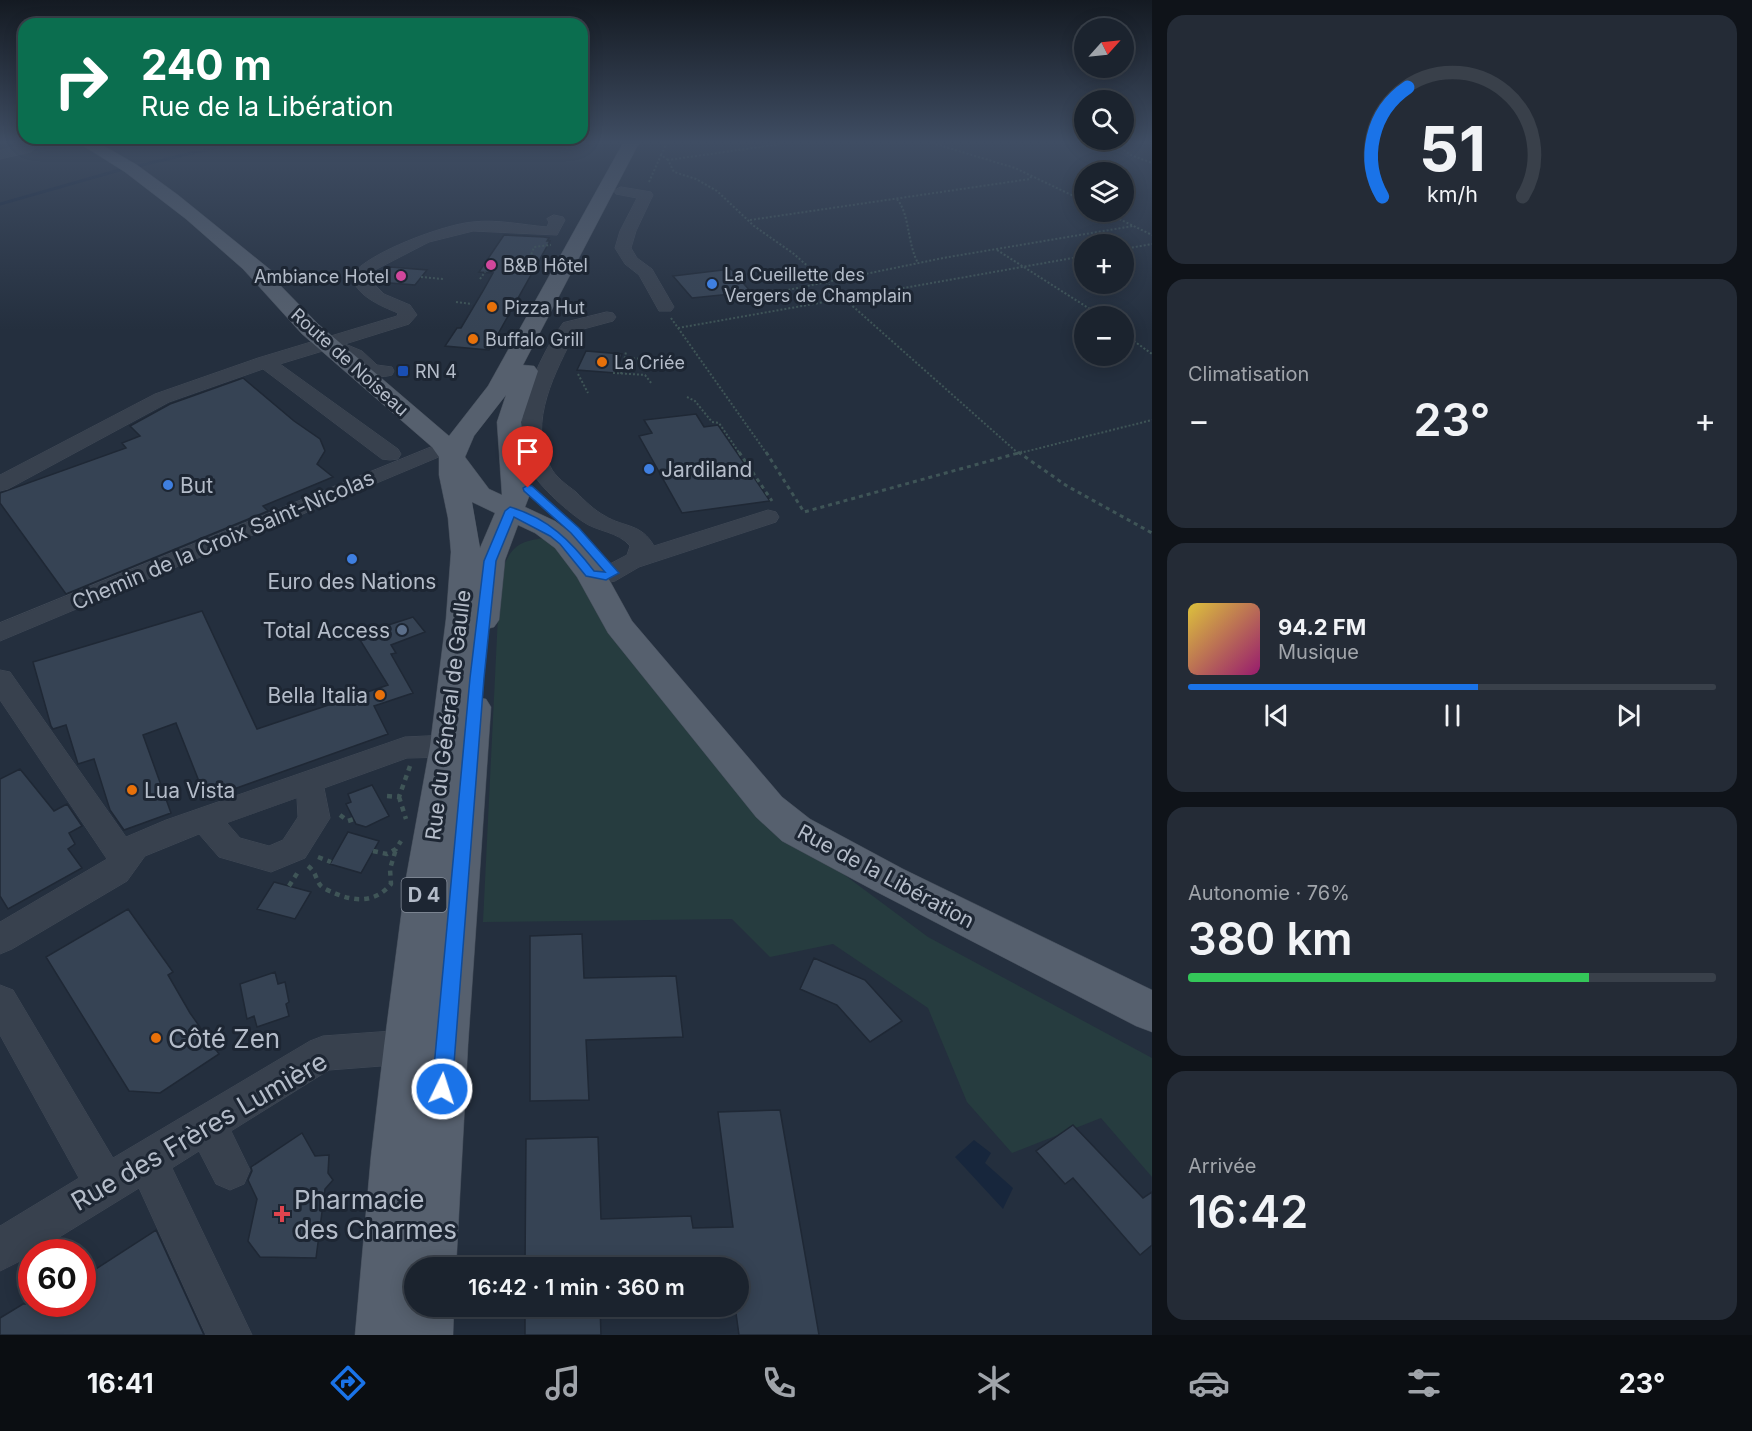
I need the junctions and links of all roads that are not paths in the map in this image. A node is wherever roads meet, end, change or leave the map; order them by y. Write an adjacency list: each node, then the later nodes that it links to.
1 (178, 205): 6 (main road, Route de Noiseau)
2 (597, 205): 11 (main road)
3 (625, 205): 13 (main road, Rue du Général de Gaulle / D 4)
4 (642, 205): 7 (street)
5 (550, 223): 9 (street)
6 (250, 265): 9 (main road, Route de Noiseau); 9 (main road, Route de Noiseau)
7 (665, 307)
8 (607, 317): 17 (street)
9 (339, 341): 10 (street); 11 (main road, Route de Noiseau); 11 (main road, Route de Noiseau)
10 (265, 362): 12 (street); 14 (street)
11 (455, 444): 13 (main road, Rue de la Libération); 15 (main road, Rue de la Libération); 18 (street, Chemin de la Croix Saint-Nicolas); 20 (main road, Rue du Général de Gaulle / D 4)
12 (390, 454)
13 (513, 466): 15 (main road, Rue du Général de Gaulle / D 4); 17 (main road, Rue de la Libération)
14 (0, 484)
15 (510, 511): 17 (main road, Rue de la Libération); 27 (main road, Rue du Général de Gaulle / D 4)
16 (768, 517): 17 (street)
17 (613, 569): 26 (main road, Rue de la Libération)
18 (0, 633)
19 (0, 679): 23 (street)
20 (431, 747): 21 (street); 27 (main road, Rue du Général de Gaulle / D 4)
21 (307, 783): 22 (street); 22 (street)
22 (205, 819): 23 (street)
23 (125, 860): 24 (street)
24 (0, 939)
25 (0, 1000): 31 (street)
26 (1152, 1012)
27 (426, 1046): 28 (street, Rue des Frères Lumière); 33 (main road, Rue du Général de Gaulle / D 4); 36 (main road, Rue du Général de Gaulle / D 4)
28 (206, 1124): 29 (street, Rue des Frères Lumière); 30 (street)
29 (147, 1160): 31 (street, Rue des Frères Lumière); 35 (street)
30 (230, 1170)
31 (105, 1184): 32 (street, Rue des Frères Lumière)
32 (0, 1250)
33 (430, 1257)
34 (426, 1317): 37 (main road)
35 (229, 1335)
36 (383, 1335)
37 (425, 1335)

